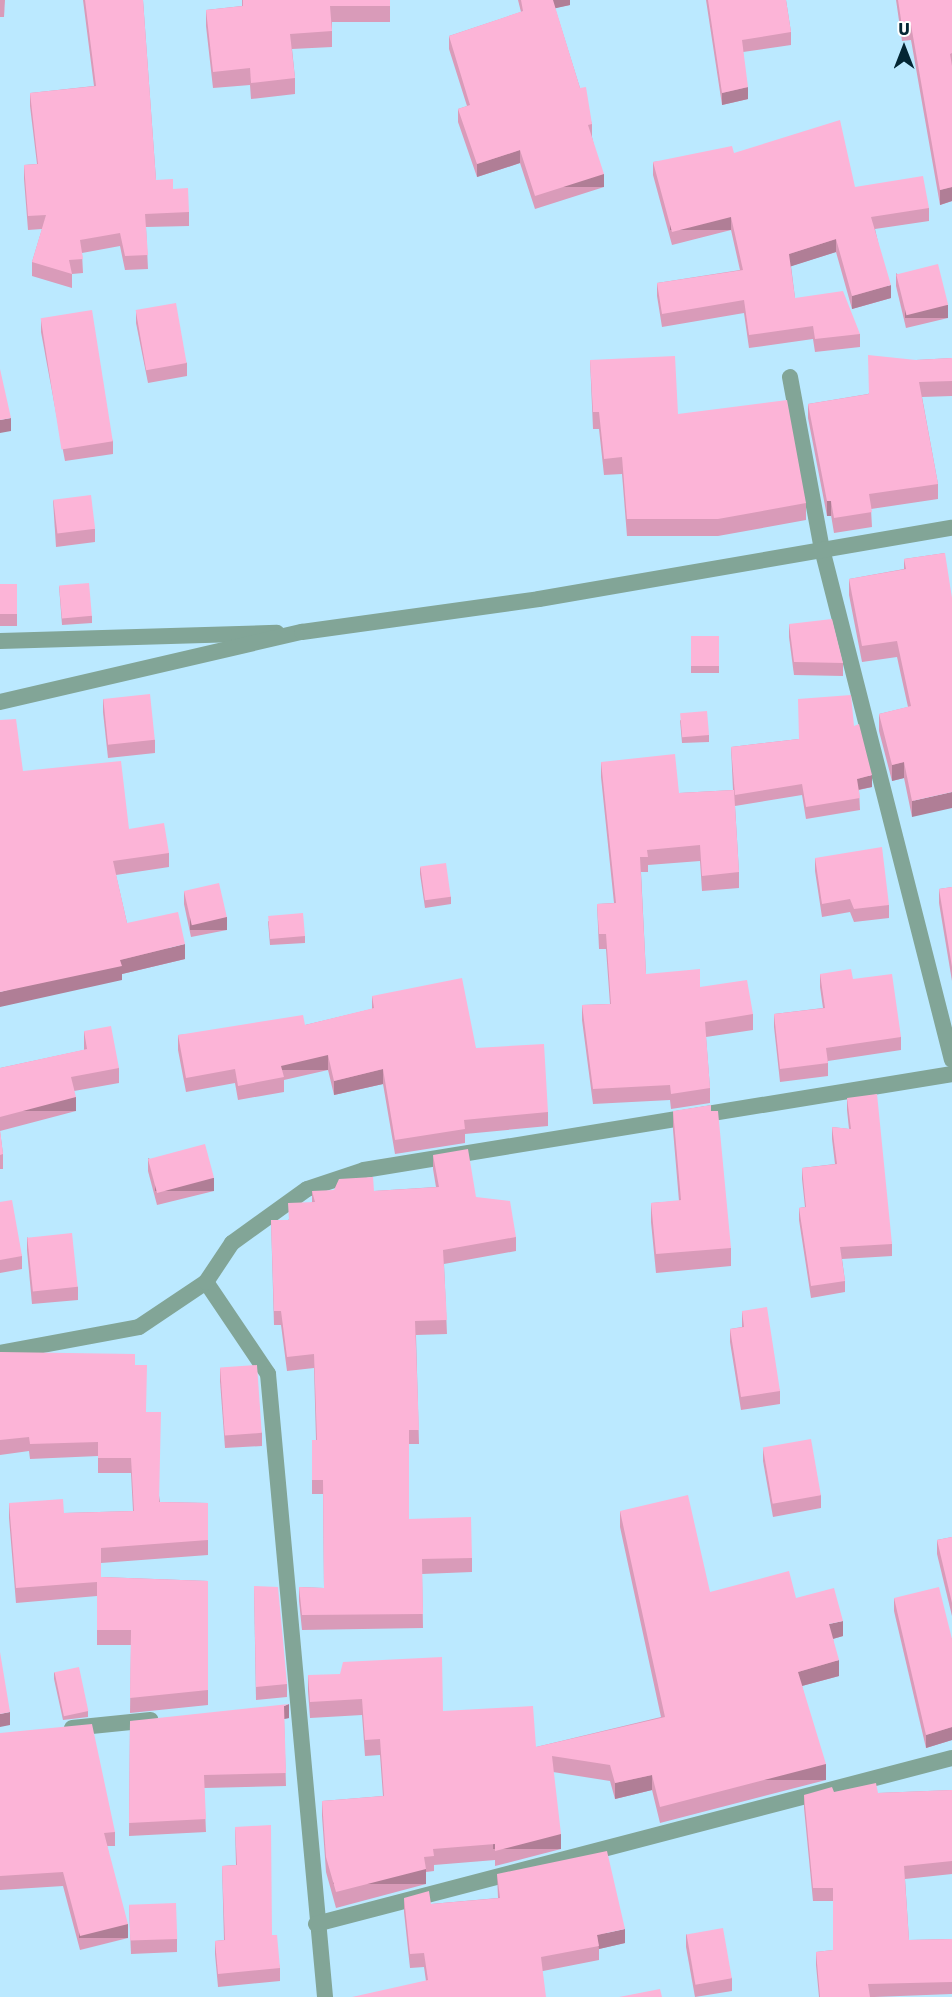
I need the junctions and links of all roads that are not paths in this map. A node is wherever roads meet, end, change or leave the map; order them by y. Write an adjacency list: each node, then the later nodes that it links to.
1 (790, 377): 3 (street)
2 (952, 528): 3 (street)
3 (822, 549): 4 (street); 7 (street)
4 (302, 632): 5 (street); 6 (street)
5 (0, 641)
6 (0, 702)
7 (952, 1060)
8 (952, 1074): 9 (street)
9 (206, 1282): 10 (street); 11 (street)
10 (0, 1353)
11 (298, 1706): 12 (street); 16 (street)
12 (275, 1708)
13 (174, 1718): 14 (street)
14 (59, 1730)
15 (952, 1758): 16 (street)
16 (316, 1924): 17 (street)
17 (325, 1997)

